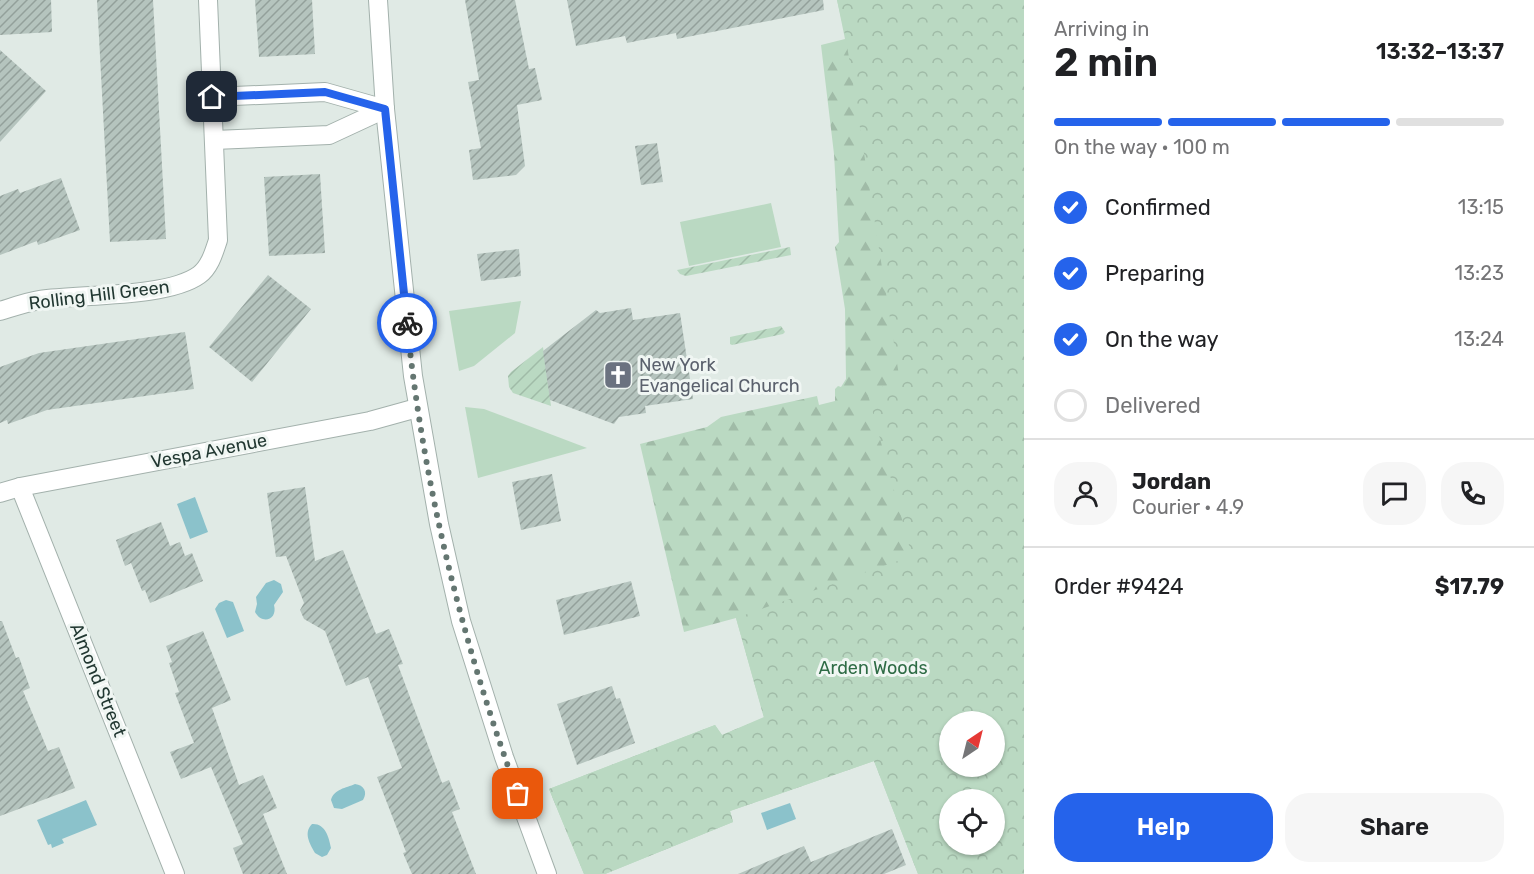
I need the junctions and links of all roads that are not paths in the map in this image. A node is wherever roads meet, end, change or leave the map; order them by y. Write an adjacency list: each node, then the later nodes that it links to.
1 (208, 0): 3 (street, Rolling Hill Green)
2 (378, 0): 4 (street)
3 (212, 97): 4 (street); 5 (street, Rolling Hill Green)
4 (385, 109): 5 (street); 7 (street)
5 (214, 140): 6 (street, Rolling Hill Green)
6 (0, 311)
7 (417, 408): 8 (street, Vespa Avenue); 11 (street)
8 (20, 487): 9 (street, Vespa Avenue); 10 (street, Almond Street)
9 (0, 494)
10 (175, 874)
11 (547, 874)

